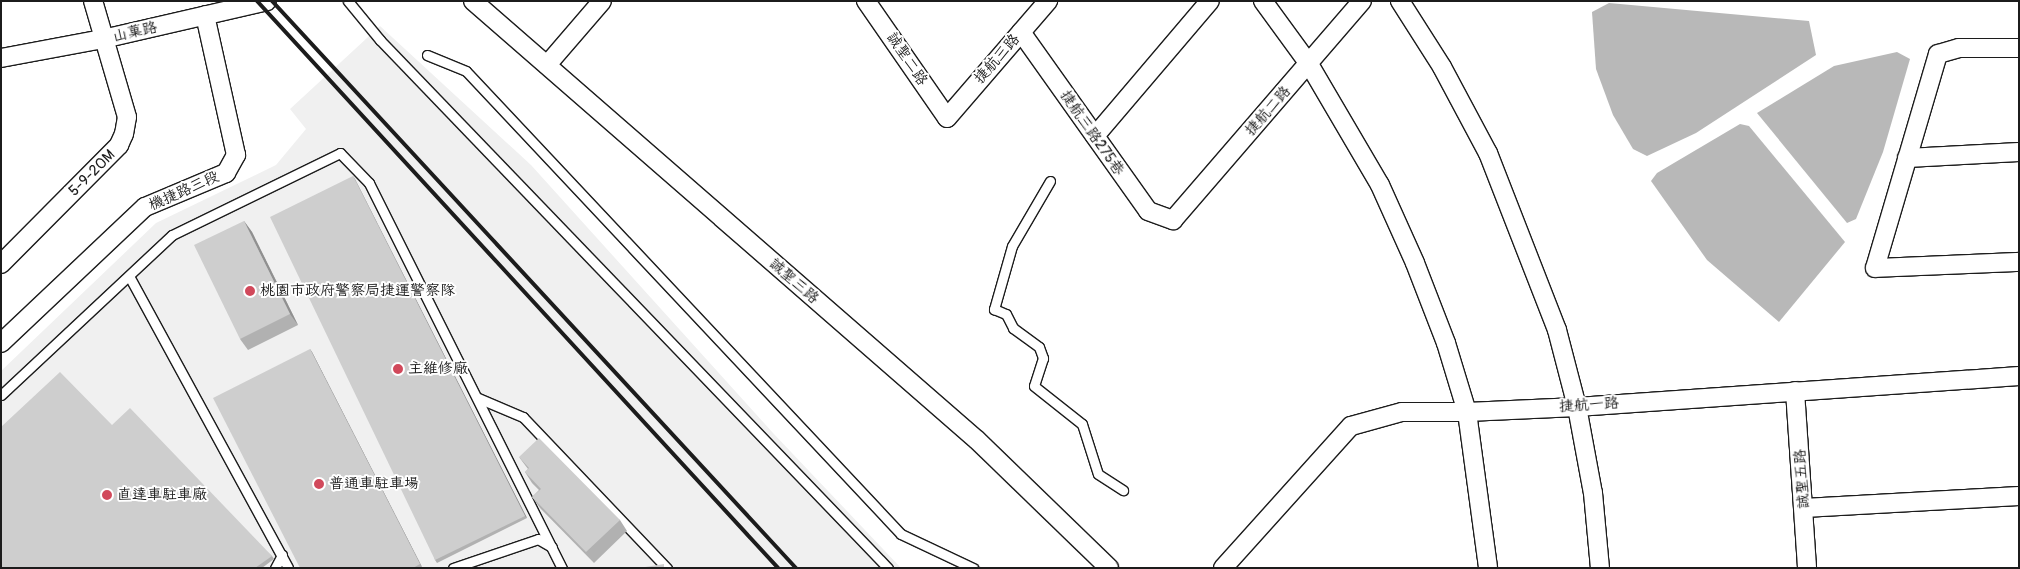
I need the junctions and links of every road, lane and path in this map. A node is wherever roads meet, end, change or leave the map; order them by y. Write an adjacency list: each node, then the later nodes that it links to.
1 (93, 1): 16 (street, 5-9-20M)
2 (267, 1): 12 (street, 山菓路)
3 (348, 1): 48 (lane)
4 (473, 1): 13 (street, 誠聖三路)
5 (602, 1): 21 (street)
6 (866, 1): 22 (street, 誠聖二路)
7 (1048, 1): 15 (street, 捷航三路)
8 (1210, 1): 23 (street)
9 (1263, 1): 20 (street)
10 (1362, 1): 20 (street, 捷航二路)
11 (1400, 1): 36 (street)
12 (246, 3): 14 (street, 山菓路)
13 (491, 7): 21 (street, 誠聖三路)
14 (206, 15): 16 (street, 山菓路); 31 (street, 機捷路三段)
15 (1021, 32): 22 (street, 捷航三路); 23 (street, 捷航三路275巷)
16 (103, 39): 19 (street, 山菓路); 29 (street, 5-9-20M)
17 (2019, 48): 25 (street)
18 (427, 55): 49 (lane)
19 (1, 58)
20 (1309, 64): 27 (street, 捷航二路); 37 (street)
21 (547, 65): 50 (street, 誠聖三路)
22 (947, 118)
23 (1095, 136): 27 (street, 捷航三路275巷)
24 (2019, 152): 25 (street)
25 (1907, 158): 28 (street)
26 (1050, 181): 38 (lane)
27 (1173, 220)
28 (2019, 262)
29 (1, 264)
30 (129, 276): 34 (lane); 35 (lane); 42 (lane)
31 (1, 343)
32 (2019, 376): 33 (street, 捷航一路)
33 (1796, 391): 36 (street, 捷航一路); 40 (street, 誠聖五路)
34 (1, 395)
35 (478, 398): 41 (lane); 47 (lane)
36 (1577, 406): 37 (street, 捷航一路); 53 (street)
37 (1467, 412): 51 (street, 捷航一路); 52 (street)
38 (1123, 490)
39 (2019, 496): 40 (street)
40 (1804, 508): 54 (street, 誠聖五路)
41 (552, 547): 45 (lane); 46 (lane)
42 (282, 555): 43 (lane); 44 (lane)
43 (274, 568)
44 (288, 568)
45 (453, 568)
46 (562, 568)
47 (667, 568)
48 (888, 568)
49 (974, 568)
50 (1109, 568)
51 (1223, 568)
52 (1488, 568)
53 (1600, 568)
54 (1807, 568)

